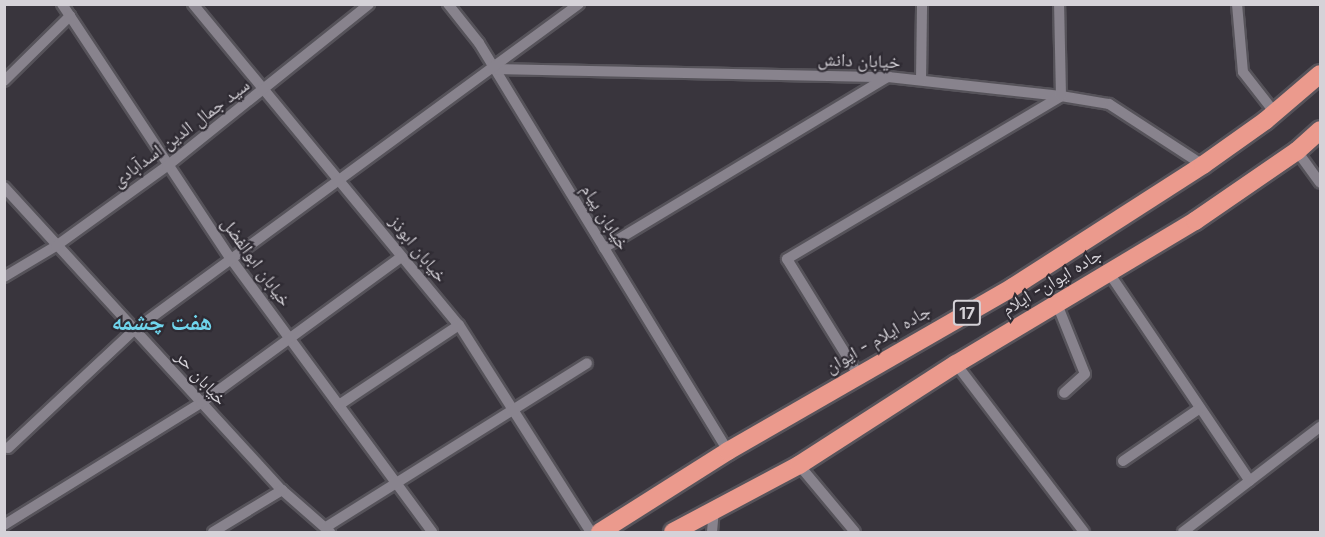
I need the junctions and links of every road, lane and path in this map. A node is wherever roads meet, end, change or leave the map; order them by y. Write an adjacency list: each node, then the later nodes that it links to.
1 (62, 4): 9 (street, خیابان ابوالفضل)
2 (369, 4): 15 (street, سید جمال الدین اسدآبادی)
3 (448, 4): 10 (street, خیابان پیام)
4 (579, 4): 10 (street)
5 (922, 4): 14 (street)
6 (1059, 4): 16 (street)
7 (1237, 4): 17 (street)
8 (196, 5): 15 (street, خیابان ابوذز)
9 (70, 16): 13 (street); 21 (street, خیابان ابوالفضل)
10 (494, 69): 12 (street, خیابان دانش); 22 (street); 26 (street, خیابان پیام)
11 (1320, 74): 17 (highway, جاده ایلام - ایوان / 17)
12 (888, 77): 14 (street, خیابان دانش); 26 (street)
13 (4, 81)
14 (921, 81): 16 (street, خیابان دانش)
15 (265, 90): 21 (street, سید جمال الدین اسدآبادی); 22 (street, خیابان ابوذز)
16 (1061, 96): 20 (street, خیابان دانش); 37 (street)
17 (1275, 113): 20 (highway, جاده ایلام - ایوان / 17)
18 (1320, 130): 19 (highway, جاده ایوان- ایلام / 17)
19 (1297, 152): 23 (street); 29 (highway, جاده ایوان- ایلام / 17)
20 (1203, 165): 37 (highway, جاده ایلام - ایوان / 17)
21 (167, 166): 25 (street, سید جمال الدین اسدآبادی); 28 (street, خیابان ابوالفضل)
22 (342, 181): 27 (street, خیابان ابوذز); 28 (street)
23 (1320, 183)
24 (4, 187): 25 (street, خیابان حر)
25 (56, 246): 30 (street, سید جمال الدین اسدآبادی); 33 (street, خیابان حر)
26 (604, 248): 45 (street, خیابان پیام)
27 (402, 257): 32 (street, خیابان ابوذز); 34 (street)
28 (231, 259): 33 (street); 34 (street, خیابان ابوالفضل)
29 (1108, 273): 31 (highway, جاده ایوان- ایلام / 17); 41 (street)
30 (4, 277)
31 (1057, 304): 36 (highway, جاده ایوان- ایلام / 17); 38 (street)
32 (459, 325): 40 (street); 42 (street, خیابان ابوذز)
33 (133, 331): 39 (street, خیابان حر); 44 (street)
34 (292, 340): 39 (street); 40 (street, خیابان ابوالفضل)
35 (587, 363): 42 (street)
36 (956, 364): 47 (highway, جاده ایوان- ایلام / 17); 61 (street)
37 (858, 374): 45 (highway, جاده ایلام - ایوان / 17)
38 (1064, 393)
39 (201, 404): 50 (street, خیابان حر); 52 (street)
40 (339, 405): 48 (street, خیابان ابوالفضل)
41 (1200, 408): 46 (street); 49 (street)
42 (513, 410): 48 (street); 56 (street, خیابان ابوذز)
43 (1320, 427): 49 (street)
44 (8, 448)
45 (728, 451): 57 (highway, جاده ایلام - ایوان / 17)
46 (1124, 461)
47 (800, 465): 51 (highway, جاده ایوان- ایلام / 17); 60 (street)
48 (397, 481): 53 (street); 55 (street, خیابان ابوالفضل)
49 (1250, 481): 62 (street)
50 (282, 490): 53 (street, خیابان حر); 54 (street)
51 (714, 508): 58 (highway, جاده ایوان- ایلام / 17); 59 (street)
52 (4, 525)
53 (328, 530)
54 (213, 532)
55 (432, 532)
56 (591, 532)
57 (600, 532)
58 (673, 532)
59 (712, 532)
60 (855, 532)
61 (1084, 532)
62 (1183, 532)

